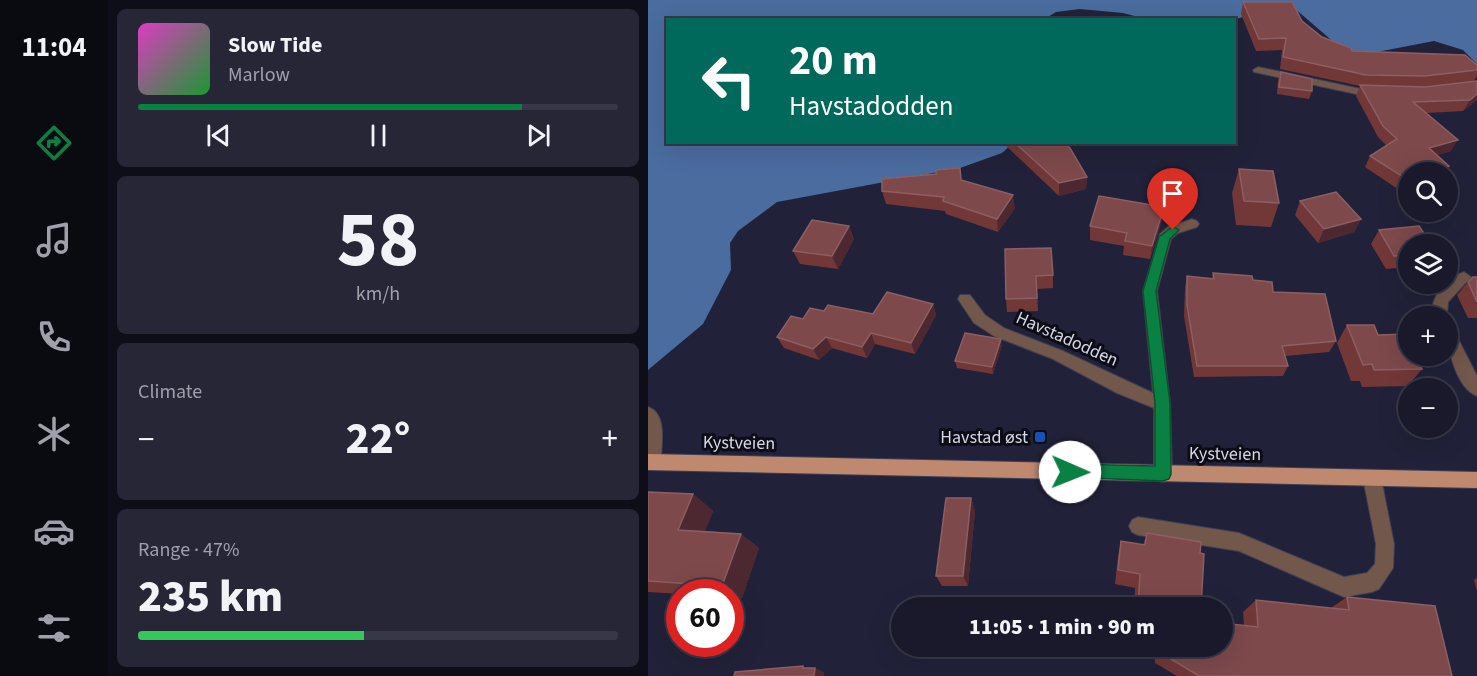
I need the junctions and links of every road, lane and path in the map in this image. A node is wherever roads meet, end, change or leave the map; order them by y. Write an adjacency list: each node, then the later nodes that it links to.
1 (1257, 70): 2 (street)
2 (1396, 93)
3 (1192, 224): 9 (street)
4 (1464, 277): 6 (street)
5 (965, 299): 9 (street, Havstadodden)
6 (1438, 306)
7 (1458, 356): 8 (street)
8 (1477, 389)
9 (1162, 403): 12 (street)
10 (648, 414): 11 (street)
11 (650, 462): 12 (main road, Kystveien)
12 (1163, 474): 13 (main road, Kystveien)
13 (1372, 478): 14 (main road, Kystveien); 15 (street)
14 (1477, 480)
15 (1138, 526)

